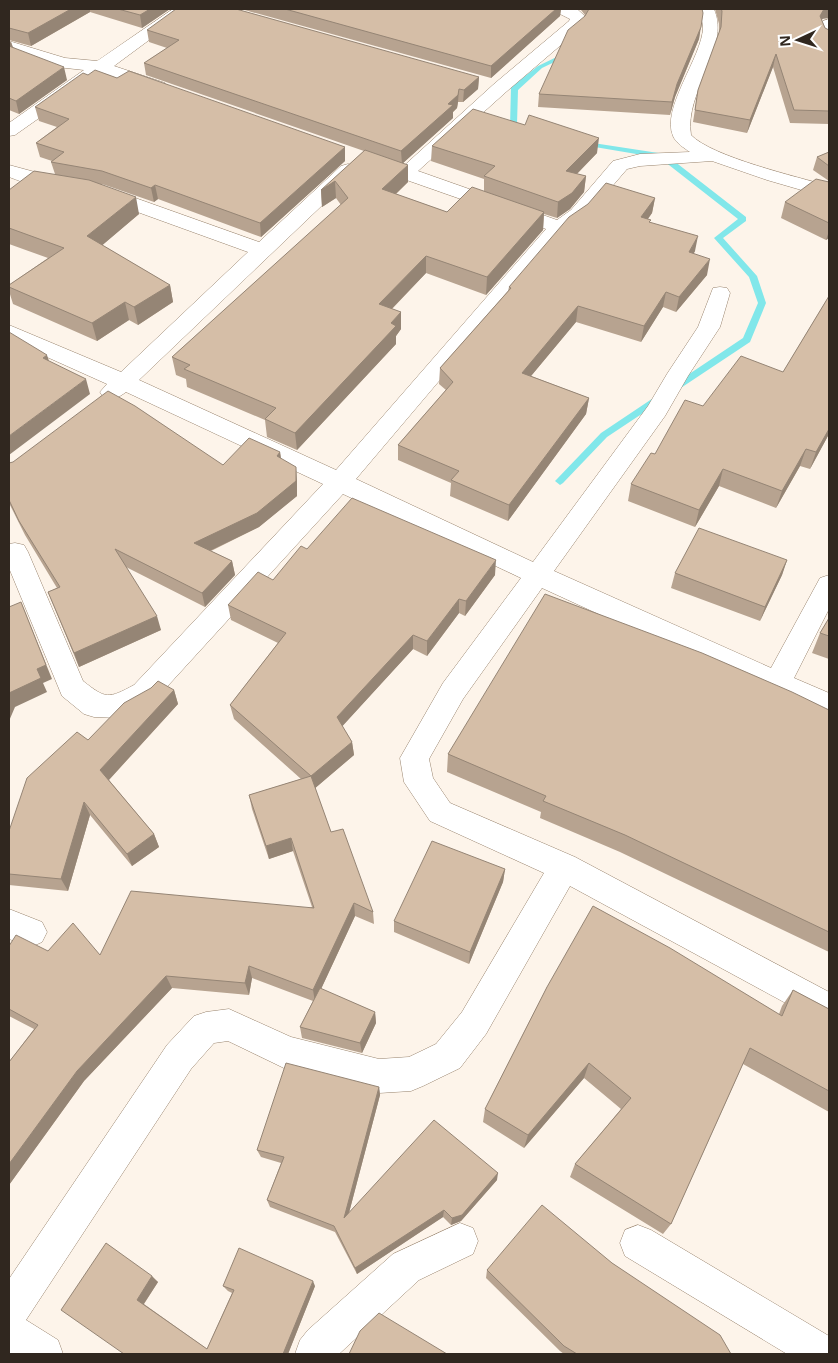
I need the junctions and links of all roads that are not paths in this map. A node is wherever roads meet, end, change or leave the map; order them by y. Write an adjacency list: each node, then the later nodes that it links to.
1 (183, 9): 7 (street)
2 (706, 9): 11 (street)
3 (576, 12): 14 (street)
4 (829, 24): 5 (street)
5 (829, 36)
6 (9, 46): 7 (street)
7 (101, 67): 8 (street); 9 (street)
8 (175, 93)
9 (9, 131)
10 (343, 151): 15 (street)
11 (710, 156): 13 (street); 14 (street)
12 (9, 171): 15 (street)
13 (829, 192)
14 (559, 227): 20 (street)
15 (262, 250): 18 (street)
16 (720, 293): 22 (street)
17 (9, 332): 18 (street)
18 (124, 382): 19 (street); 20 (street)
19 (96, 404)
20 (339, 483): 21 (street); 22 (street)
21 (15, 552)
22 (537, 577): 24 (street); 26 (street)
23 (829, 585): 24 (street)
24 (777, 683): 25 (street)
25 (829, 705)
26 (564, 867): 27 (street); 30 (street)
27 (829, 1009)
28 (460, 1241): 33 (street)
29 (638, 1243): 34 (street)
30 (9, 1312)
31 (9, 1332): 32 (street)
32 (44, 1354)
33 (314, 1354)
34 (823, 1354)

